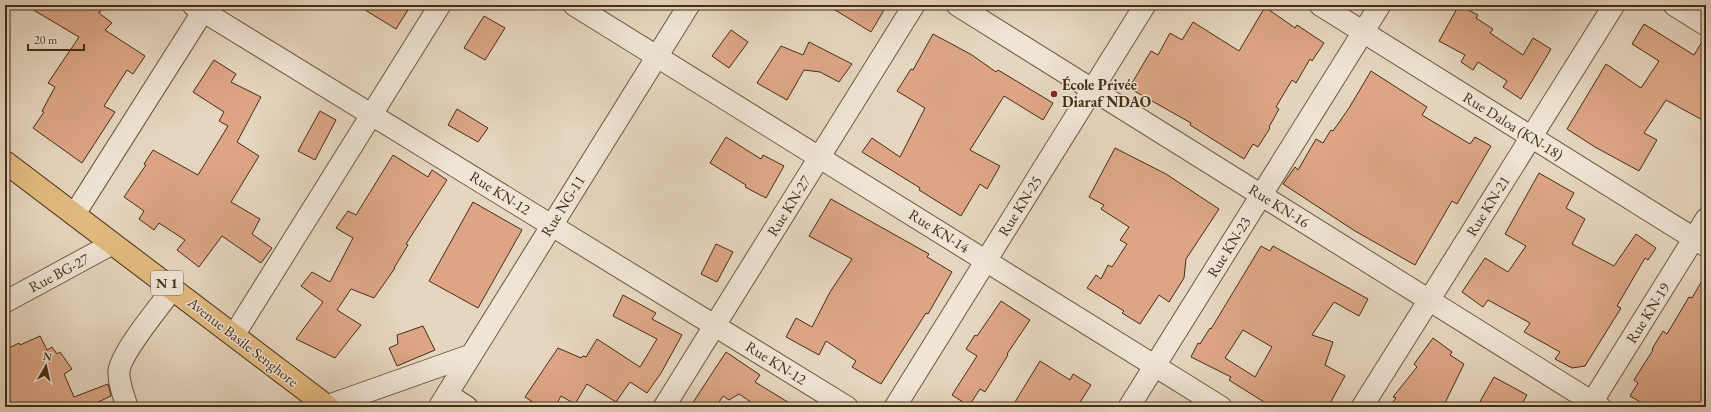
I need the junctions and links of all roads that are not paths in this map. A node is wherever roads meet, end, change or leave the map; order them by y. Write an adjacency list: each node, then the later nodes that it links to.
1 (440, 5): 16 (street)
2 (574, 5): 14 (street, Rue KN-14)
3 (689, 5): 14 (street, Rue NG-11)
4 (914, 5): 18 (street, Rue KN-27)
5 (958, 5): 15 (street, Rue KN-16)
6 (1145, 5): 15 (street, Rue KN-25)
7 (1320, 5): 13 (street, Rue Daloa (KN-18))
8 (1380, 5): 13 (street, Rue KN-23)
9 (1614, 5): 17 (street, Rue KN-21)
10 (1674, 5): 12 (street)
11 (201, 7): 16 (street, Rue KN-12); 21 (street)
12 (1706, 25)
13 (1363, 32): 17 (street, Rue Daloa (KN-18)); 20 (street, Rue KN-23)
14 (657, 55): 18 (street, Rue KN-14); 23 (street, Rue NG-11)
15 (1092, 89): 20 (street, Rue KN-16); 26 (street, Rue KN-25)
16 (372, 115): 23 (street, Rue KN-12); 31 (street)
17 (1531, 137): 24 (street, Rue Daloa (KN-18)); 28 (street, Rue KN-21)
18 (820, 157): 26 (street, Rue KN-14); 30 (street, Rue KN-27)
19 (5, 162): 21 (highway, Avenue Basile Senghore / N 1)
20 (1262, 195): 28 (street, Rue KN-16); 33 (street, Rue KN-23)
21 (74, 215): 25 (highway, Avenue Basile Senghore / N 1)
22 (1706, 220): 24 (street, Rue KN-19)
23 (551, 225): 30 (street, Rue KN-12); 32 (street, Rue NG-11)
24 (1700, 243): 36 (street, Rue KN-19)
25 (112, 244): 27 (highway, Avenue Basile Senghore / N 1); 29 (street, Rue BG-27)
26 (986, 260): 33 (street, Rue KN-14); 41 (street, Rue KN-25)
27 (173, 288): 31 (highway, Avenue Basile Senghore / N 1); 37 (street)
28 (1429, 300): 36 (street, Rue KN-16); 44 (street, Rue KN-21)
29 (5, 302)
30 (714, 326): 39 (street, Rue KN-27); 40 (street, Rue KN-12)
31 (234, 335): 35 (highway, Avenue Basile Senghore / N 1)
32 (471, 355): 34 (street, Rue NG-11); 35 (street)
33 (1155, 366): 42 (street, Rue KN-23); 43 (street, Rue KN-14)
34 (443, 401): 38 (street)
35 (322, 405)
36 (1594, 405)
37 (127, 407)
38 (467, 407)
39 (664, 407)
40 (847, 407)
41 (895, 407)
42 (1129, 407)
43 (1221, 407)
44 (1362, 407)

